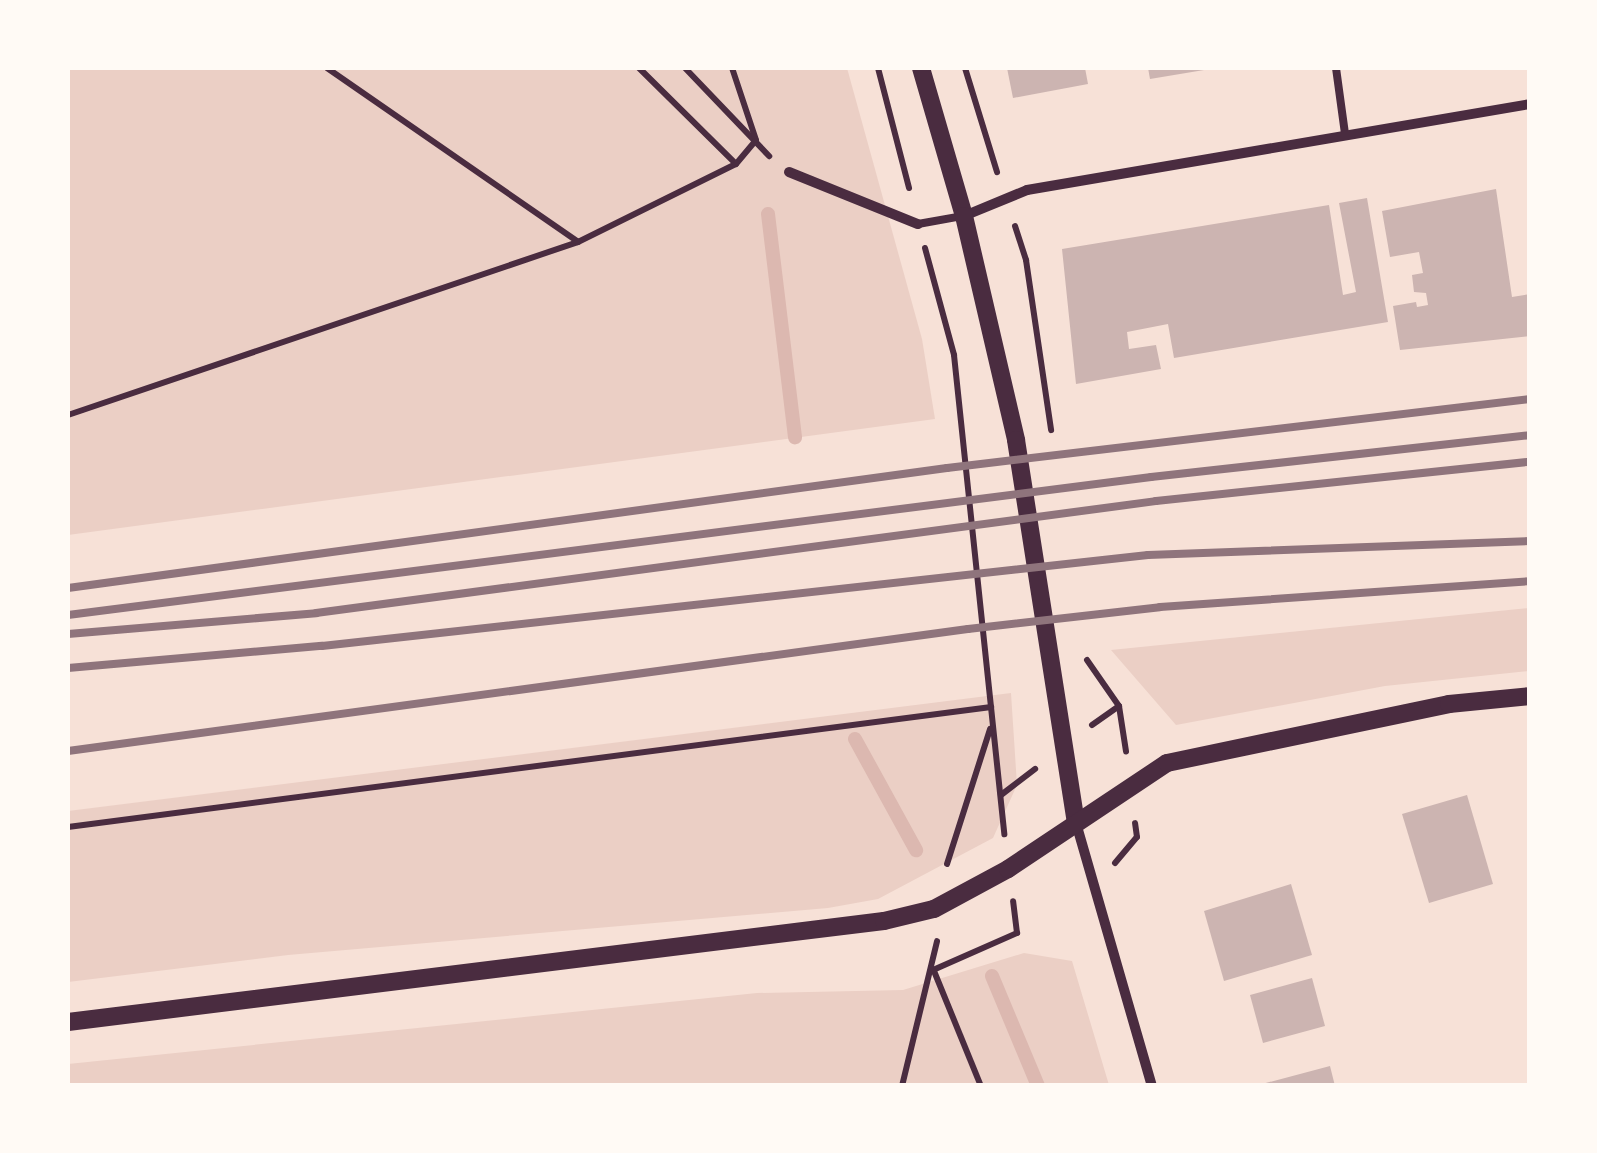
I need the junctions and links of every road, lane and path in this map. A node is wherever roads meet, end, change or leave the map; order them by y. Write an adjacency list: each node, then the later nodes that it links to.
1 (327, 68): 17 (path)
2 (639, 68): 13 (path)
3 (685, 68): 11 (path)
4 (732, 68): 11 (path)
5 (878, 68): 16 (path)
6 (921, 68): 15 (street)
7 (965, 68): 12 (path)
8 (1336, 68): 10 (lane)
9 (1530, 104): 10 (street)
10 (1345, 134): 15 (street)
11 (756, 140): 13 (path); 14 (path)
12 (992, 156)
13 (736, 164): 17 (path)
14 (790, 172): 16 (street)
15 (964, 216): 16 (lane); 26 (street)
16 (918, 224): 24 (path)
17 (578, 242): 19 (path)
18 (1026, 260): 20 (path)
19 (68, 415)
20 (1054, 449)
21 (1085, 646): 23 (path)
22 (1530, 696): 26 (street)
23 (1119, 706)
24 (991, 707): 25 (path); 27 (path)
25 (991, 724): 28 (path); 29 (path)
26 (1076, 822): 28 (street); 35 (street)
27 (68, 827)
28 (1008, 869): 29 (street)
29 (938, 907): 31 (path); 32 (street)
30 (1017, 933): 31 (path)
31 (933, 970): 33 (path); 34 (path)
32 (68, 1022)
33 (902, 1086)
34 (981, 1086)
35 (1152, 1086)

